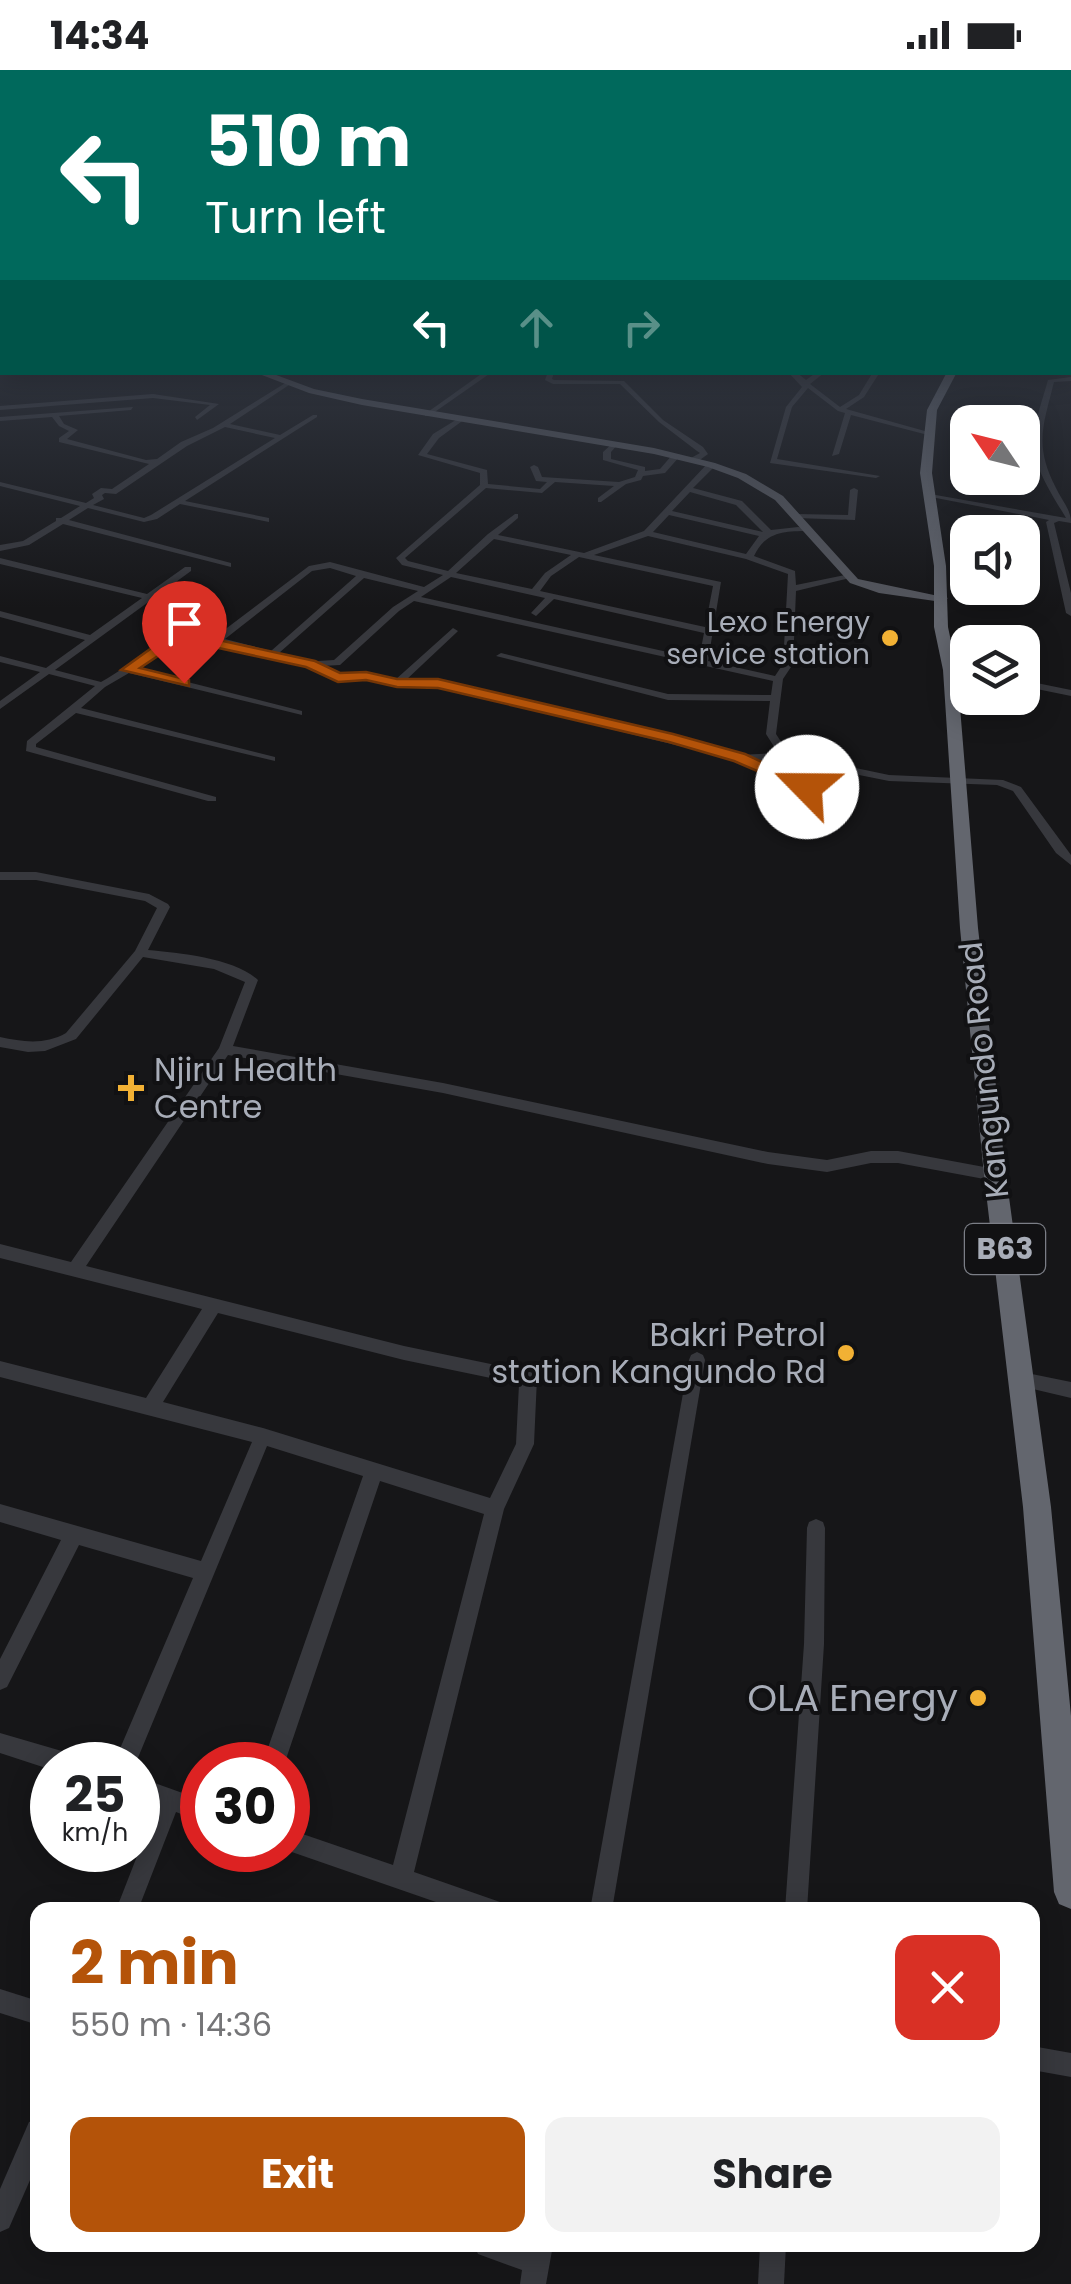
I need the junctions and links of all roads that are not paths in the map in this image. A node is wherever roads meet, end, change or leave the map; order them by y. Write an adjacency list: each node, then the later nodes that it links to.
1 (91, 401): 12 (street)
2 (195, 401): 19 (street)
3 (261, 401): 22 (street)
4 (365, 401): 16 (main road)
5 (447, 401): 16 (street)
6 (641, 401): 28 (street)
7 (793, 401): 33 (street)
8 (828, 401): 15 (street)
9 (856, 401): 15 (street)
10 (937, 401): 23 (highway, Kangundo Road / B63)
11 (1046, 401): 40 (street)
12 (59, 404): 13 (street); 17 (street)
13 (0, 408)
14 (132, 408): 17 (street)
15 (844, 412): 23 (street); 26 (street)
16 (427, 415): 21 (main road)
17 (57, 416): 20 (street); 29 (street)
18 (316, 416): 24 (street)
19 (196, 418)
20 (0, 419)
21 (462, 419): 25 (main road); 37 (street)
22 (223, 426): 24 (street); 29 (street)
23 (928, 433): 42 (highway, Kangundo Road / B63)
24 (281, 437): 44 (street)
25 (614, 444): 27 (main road); 32 (street)
26 (835, 454)
27 (676, 456): 28 (main road); 32 (street)
28 (694, 460): 30 (main road)
29 (160, 462): 45 (street)
30 (711, 465): 38 (street); 48 (main road)
31 (534, 467): 34 (street)
32 (642, 474): 36 (street)
33 (876, 476)
34 (552, 480): 36 (street); 37 (street)
35 (0, 484): 45 (street)
36 (622, 484): 43 (street)
37 (484, 486): 64 (street)
38 (687, 488): 46 (street); 55 (street)
39 (854, 490): 48 (street)
40 (1057, 492): 41 (street); 52 (street)
41 (1071, 492)
42 (930, 496): 49 (street); 72 (highway, Kangundo Road / B63)
43 (601, 500)
44 (180, 502): 45 (street); 51 (street)
45 (77, 505): 50 (street); 57 (street)
46 (667, 512): 54 (street); 55 (street)
47 (515, 516): 56 (street)
48 (796, 516): 53 (main road)
49 (1058, 519): 52 (street); 74 (street)
50 (59, 520): 57 (street); 61 (street)
51 (266, 520)
52 (1071, 520)
53 (808, 529): 55 (street); 65 (main road)
54 (647, 533): 58 (street); 59 (street)
55 (766, 533): 59 (street)
56 (491, 536): 58 (street); 64 (street)
57 (2, 546)
58 (582, 554): 68 (street); 79 (street)
59 (749, 558): 67 (street)
60 (0, 561): 70 (street)
61 (228, 565)
62 (188, 569): 70 (street)
63 (362, 574): 66 (street); 81 (street); 83 (street)
64 (450, 574): 66 (street); 68 (street)
65 (850, 577): 67 (street); 72 (main road)
66 (423, 589): 71 (street)
67 (790, 589): 90 (street)
68 (534, 592): 69 (street)
69 (552, 596): 73 (street); 79 (street)
70 (150, 598): 80 (street)
71 (412, 598): 86 (street); 87 (street)
72 (942, 598): 82 (highway, Kangundo Road / B63)
73 (536, 613)
74 (1071, 613)
75 (0, 614): 76 (street)
76 (14, 618): 77 (street); 80 (street)
77 (0, 628)
78 (453, 631): 91 (street)
79 (709, 631): 87 (street)
80 (93, 638): 88 (street)
81 (214, 642): 83 (street); 89 (street)
82 (950, 650)
83 (273, 654): 86 (street)
84 (501, 656): 95 (street)
85 (0, 659): 88 (street)
86 (310, 664): 91 (street)
87 (703, 664): 90 (street)
88 (46, 670): 92 (street); 96 (street)
89 (128, 670): 92 (street); 98 (street)
90 (778, 679): 95 (street)
91 (397, 683): 101 (street)
92 (102, 685): 97 (street)
93 (1040, 686): 94 (street)
94 (1071, 692)
95 (774, 698): 100 (street)
96 (2, 702)
97 (74, 709): 102 (street); 105 (street)
98 (298, 713)
99 (958, 715): 104 (highway, Kangundo Road / B63)
100 (785, 756): 101 (street); 103 (street)
101 (739, 758): 103 (street)
102 (271, 760)
103 (841, 767): 104 (street)
104 (956, 779): 106 (street); 111 (highway, Kangundo Road / B63)
105 (212, 798)
106 (1071, 861)
107 (0, 876): 108 (street)
108 (140, 953): 109 (street); 110 (street)
109 (0, 1042)
110 (225, 1049): 111 (street); 113 (street)
111 (995, 1176): 117 (highway, Kangundo Road / B63)
112 (0, 1251): 113 (street)
113 (74, 1270): 114 (street)
114 (214, 1304): 119 (street); 122 (street)
115 (698, 1360): 140 (street)
116 (0, 1369): 119 (street)
117 (1022, 1380): 118 (street); 137 (highway, Kangundo Road / B63)
118 (1071, 1390)
119 (151, 1406): 120 (street)
120 (263, 1436): 121 (street); 126 (street)
121 (375, 1469): 122 (street); 129 (street)
122 (494, 1508): 136 (street)
123 (0, 1513): 125 (street)
124 (816, 1528): 141 (street)
125 (74, 1535): 126 (street); 127 (street)
126 (205, 1572): 128 (street)
127 (0, 1680)
128 (134, 1742)
129 (281, 1742)
130 (0, 1743): 131 (street)
131 (30, 1752)
132 (160, 1796): 133 (street)
133 (170, 1799): 134 (street); 138 (street)
134 (180, 1803)
135 (310, 1847): 136 (street)
136 (401, 1878): 139 (street)
137 (1071, 1892)
138 (130, 1902)
139 (469, 1902)
140 (602, 1902)
141 (797, 1902)
142 (0, 2001): 143 (street)
143 (30, 2010)
144 (1040, 2059): 145 (street)
145 (1071, 2065)
146 (30, 2150): 147 (street)
147 (0, 2219)
148 (505, 2252): 150 (street)
149 (773, 2252): 151 (street)
150 (536, 2264)
151 (771, 2284)

